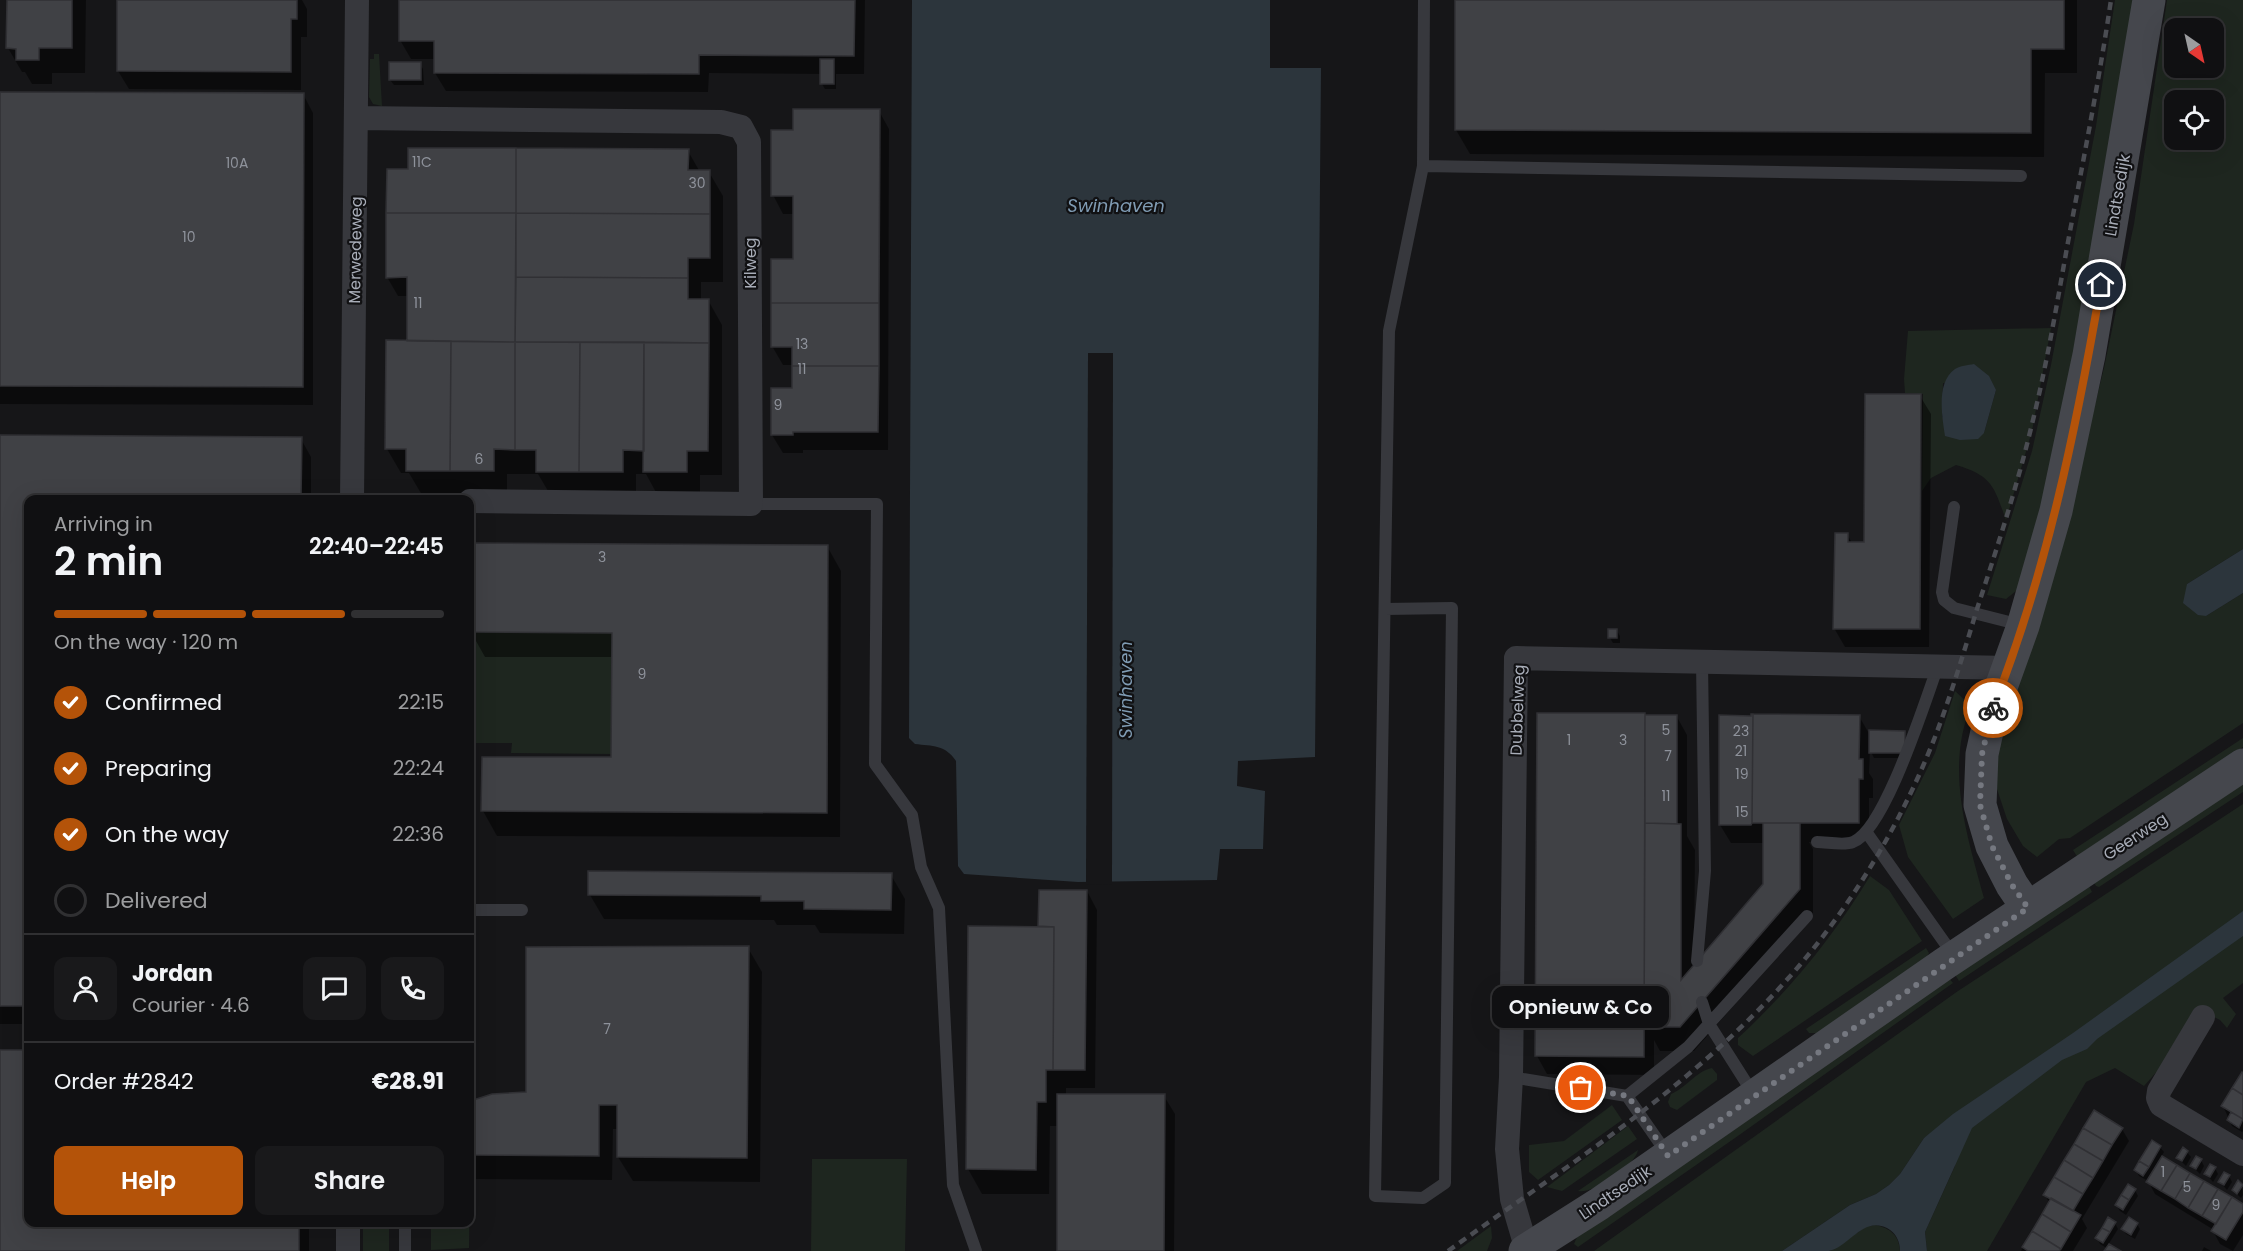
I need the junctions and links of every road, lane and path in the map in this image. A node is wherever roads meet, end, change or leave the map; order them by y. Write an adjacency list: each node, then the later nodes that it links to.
1 (357, 0): 4 (street, Merwedeweg)
2 (1425, 0): 5 (lane)
3 (2149, 0): 12 (street, Lindtsedijk)
4 (357, 118): 7 (street, Merwedeweg); 9 (street, Kilweg)
5 (1423, 166): 6 (lane); 11 (lane)
6 (2021, 176)
7 (352, 495)
8 (474, 501): 9 (street)
9 (751, 504): 38 (lane)
10 (1954, 507): 12 (lane)
11 (1385, 609): 11 (lane)
12 (2023, 626): 15 (street, Lindtsedijk)
13 (1702, 662): 14 (street, Dubbelweg); 24 (lane); 28 (street, Dubbelweg)
14 (1938, 666): 15 (street, Dubbelweg); 17 (lane)
15 (2009, 669): 19 (street, Lindtsedijk)
16 (2243, 765): 19 (street, Geerweg)
17 (1866, 833): 18 (lane); 23 (lane)
18 (1817, 842)
19 (2028, 908): 23 (street, Lindtsedijk)
20 (474, 910): 21 (lane)
21 (522, 910)
22 (1807, 916): 27 (lane)
23 (1954, 957): 30 (street, Lindtsedijk)
24 (1697, 961)
25 (1702, 1002): 27 (lane)
26 (2203, 1017): 31 (street)
27 (1709, 1024): 29 (lane); 30 (lane)
28 (1511, 1077): 29 (lane); 35 (street, Dubbelweg)
29 (1628, 1096): 32 (lane)
30 (1755, 1096): 32 (street, Lindtsedijk)
31 (2243, 1154)
32 (1668, 1156): 35 (street, Lindtsedijk)
33 (348, 1227): 36 (street)
34 (405, 1227): 37 (lane)
35 (1527, 1250)
36 (348, 1251)
37 (405, 1251)
38 (976, 1251)

